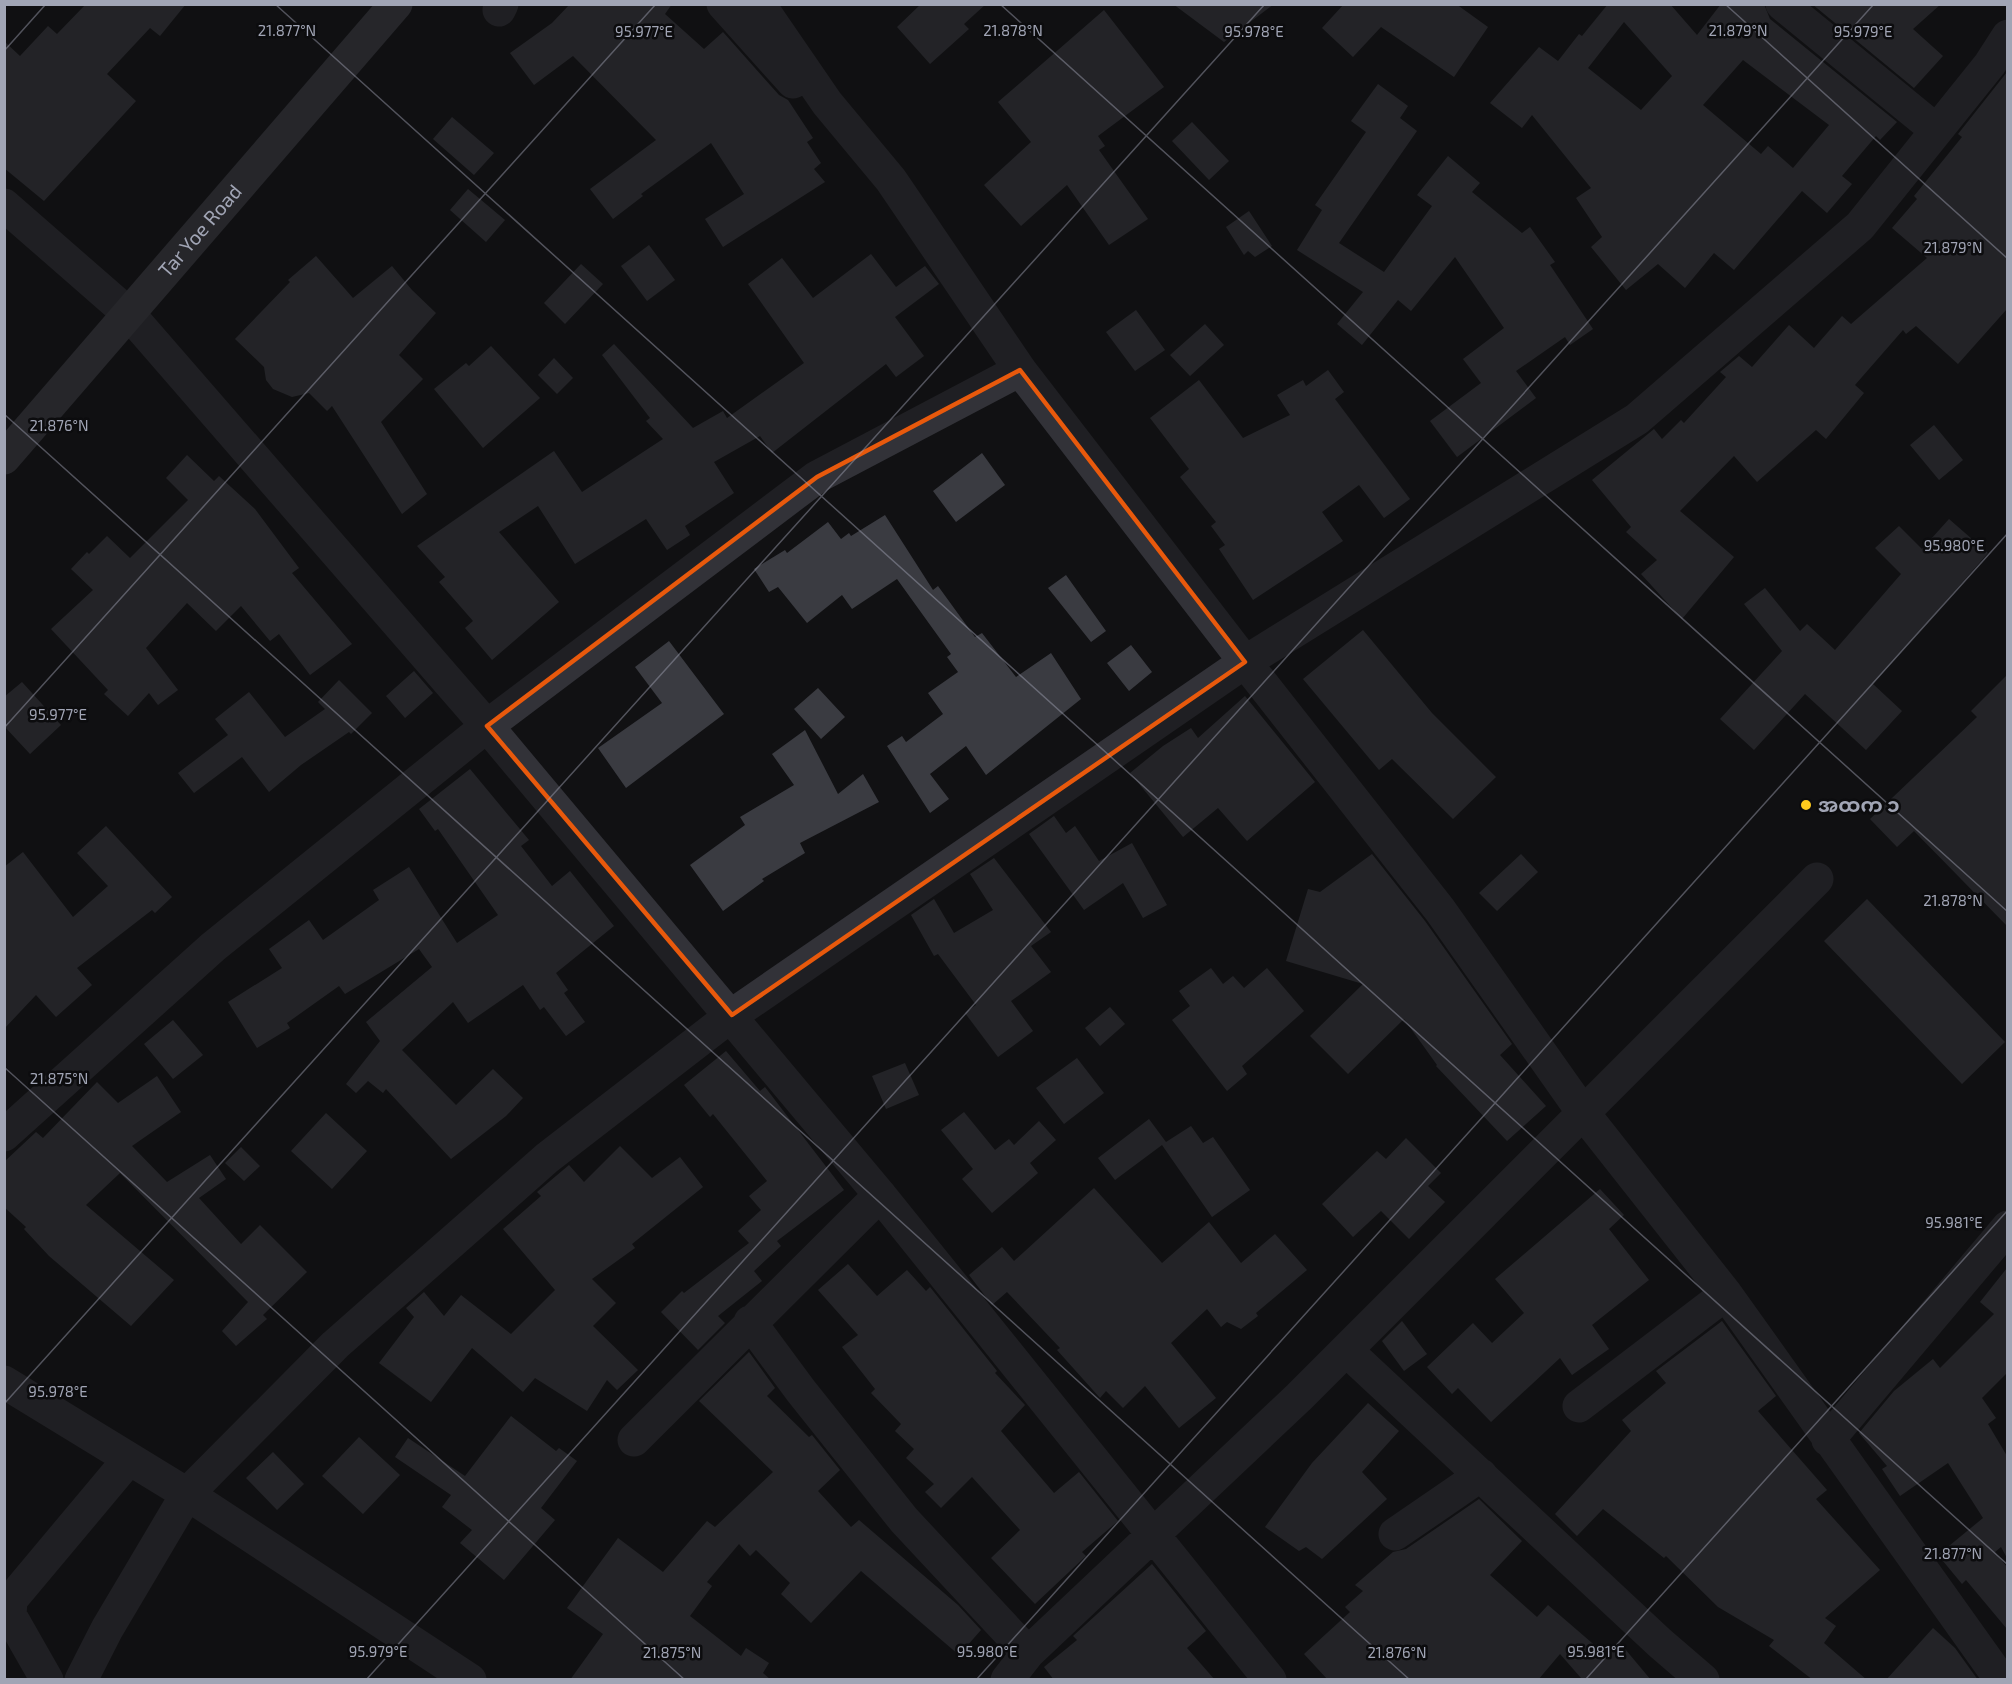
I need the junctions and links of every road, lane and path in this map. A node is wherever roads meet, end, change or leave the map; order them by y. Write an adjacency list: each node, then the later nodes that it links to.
1 (396, 4): 9 (main road, Tar Yoe Road)
2 (723, 4): 6 (street)
3 (759, 4): 6 (street)
4 (1782, 4): 7 (street)
5 (2007, 36): 7 (street)
6 (820, 93): 10 (street)
7 (1936, 130): 12 (street)
8 (4, 205): 9 (street)
9 (130, 315): 11 (main road, Tar Yoe Road); 13 (street)
10 (1020, 370): 12 (street); 13 (street)
11 (4, 458)
12 (1245, 663): 15 (street); 16 (street)
13 (487, 726): 15 (street); 17 (street)
14 (1817, 879): 16 (street)
15 (732, 1016): 18 (street); 29 (street)
16 (1584, 1114): 20 (street); 22 (street)
17 (4, 1135)
18 (880, 1195): 21 (street); 30 (street)
19 (2007, 1227): 26 (street)
20 (1726, 1294): 24 (street); 26 (street)
21 (750, 1322): 25 (street); 32 (street)
22 (1346, 1350): 28 (street); 30 (street)
23 (4, 1382): 27 (street)
24 (1579, 1406)
25 (634, 1440)
26 (1828, 1440): 39 (street)
27 (129, 1459): 29 (street); 33 (street)
28 (1481, 1475): 31 (street); 38 (street)
29 (187, 1494): 34 (street); 35 (street)
30 (1152, 1534): 32 (street); 37 (street)
31 (1395, 1534)
32 (1028, 1653): 36 (street)
33 (47, 1680)
34 (81, 1680)
35 (470, 1680)
36 (1007, 1680)
37 (1270, 1680)
38 (1703, 1680)
39 (2001, 1680)

